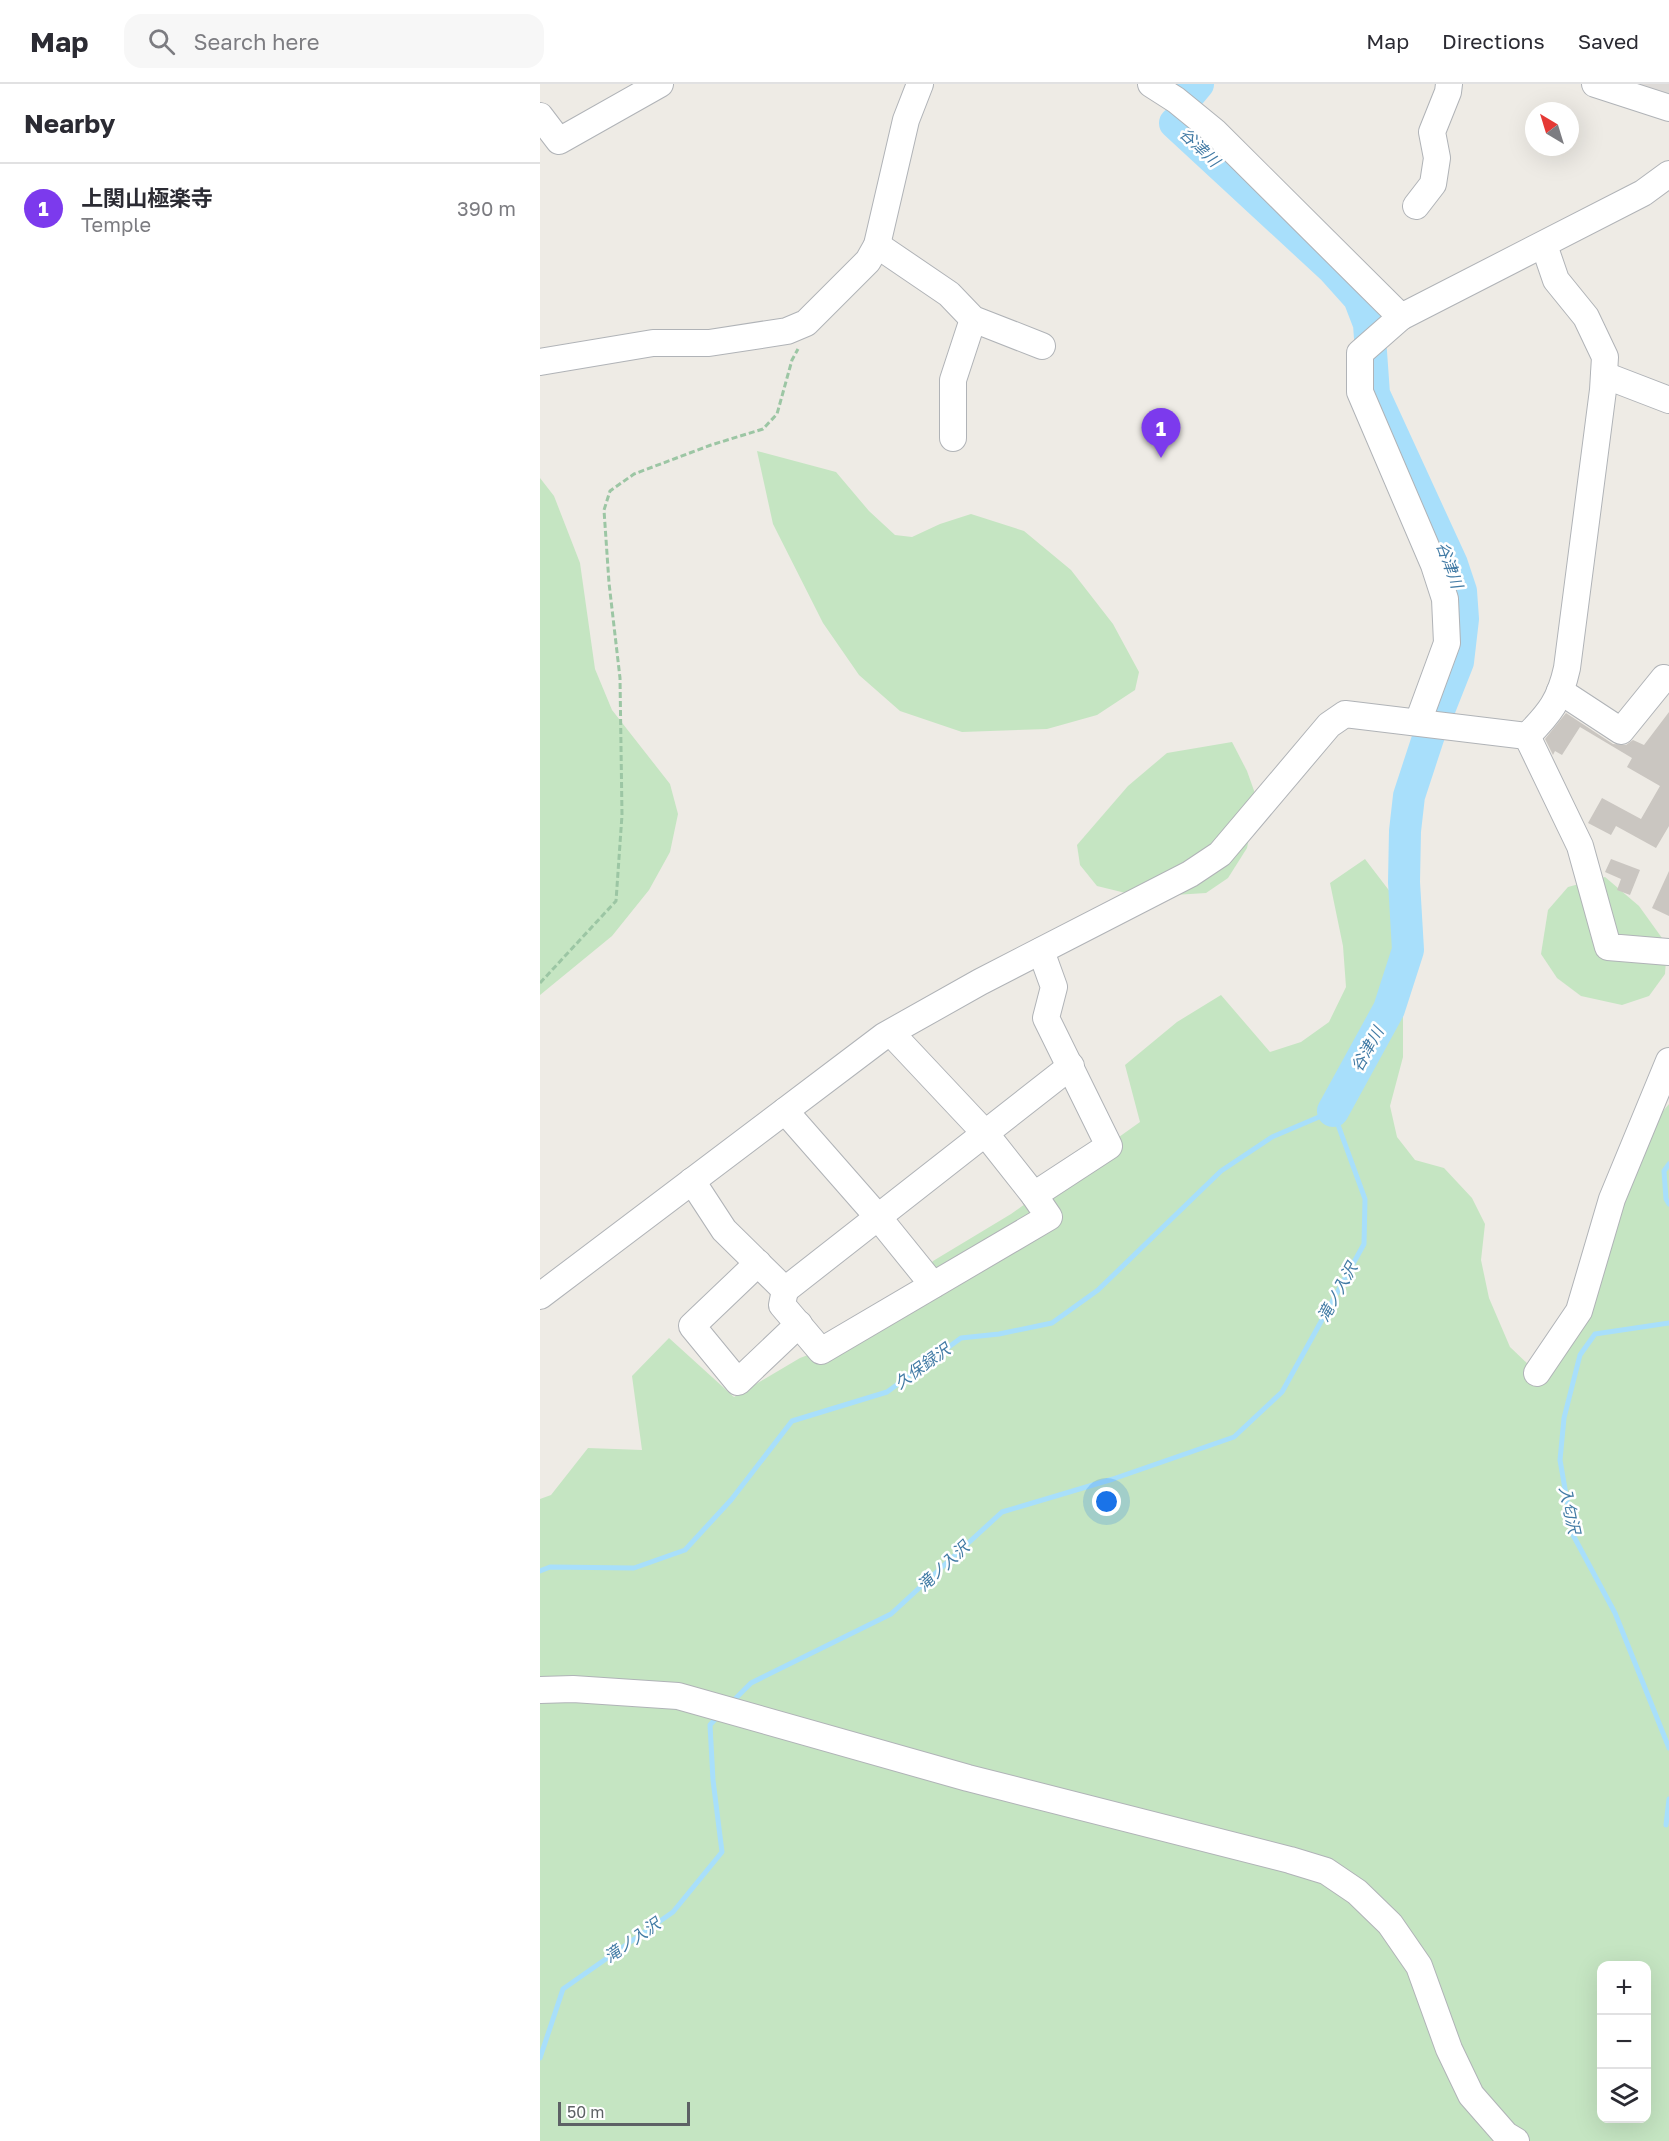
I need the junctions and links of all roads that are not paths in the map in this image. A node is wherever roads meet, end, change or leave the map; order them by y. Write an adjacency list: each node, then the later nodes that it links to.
1 (660, 84): 7 (street)
2 (920, 84): 10 (street)
3 (1151, 84): 12 (street)
4 (1449, 84): 9 (street)
5 (1595, 84): 6 (street)
6 (1669, 108)
7 (540, 116)
8 (1669, 174): 11 (street)
9 (1416, 206)
10 (877, 245): 13 (street); 15 (street)
11 (1544, 245): 12 (street); 16 (street)
12 (1401, 317): 21 (street)
13 (973, 319): 14 (street); 18 (street)
14 (1042, 346)
15 (540, 362)
16 (1604, 375): 17 (street); 20 (street)
17 (1669, 400)
18 (954, 438)
19 (1664, 678): 20 (street)
20 (1560, 692): 22 (street)
21 (1418, 722): 22 (street); 23 (street)
22 (1527, 736): 24 (street)
23 (1041, 951): 25 (street); 27 (street)
24 (1669, 952)
25 (891, 1033): 28 (street); 29 (street)
26 (1669, 1061): 38 (street)
27 (1071, 1065): 29 (street); 31 (street)
28 (786, 1111): 30 (street); 32 (street)
29 (985, 1133): 31 (street); 32 (street)
30 (692, 1181): 33 (street); 36 (street)
31 (1034, 1195): 34 (street)
32 (878, 1217): 34 (street); 35 (street)
33 (758, 1263): 35 (street); 37 (street)
34 (933, 1285): 37 (street)
35 (785, 1290): 37 (street)
36 (540, 1296)
37 (799, 1324)
38 (1537, 1373)
39 (540, 1690): 40 (street)
40 (1516, 2141)

